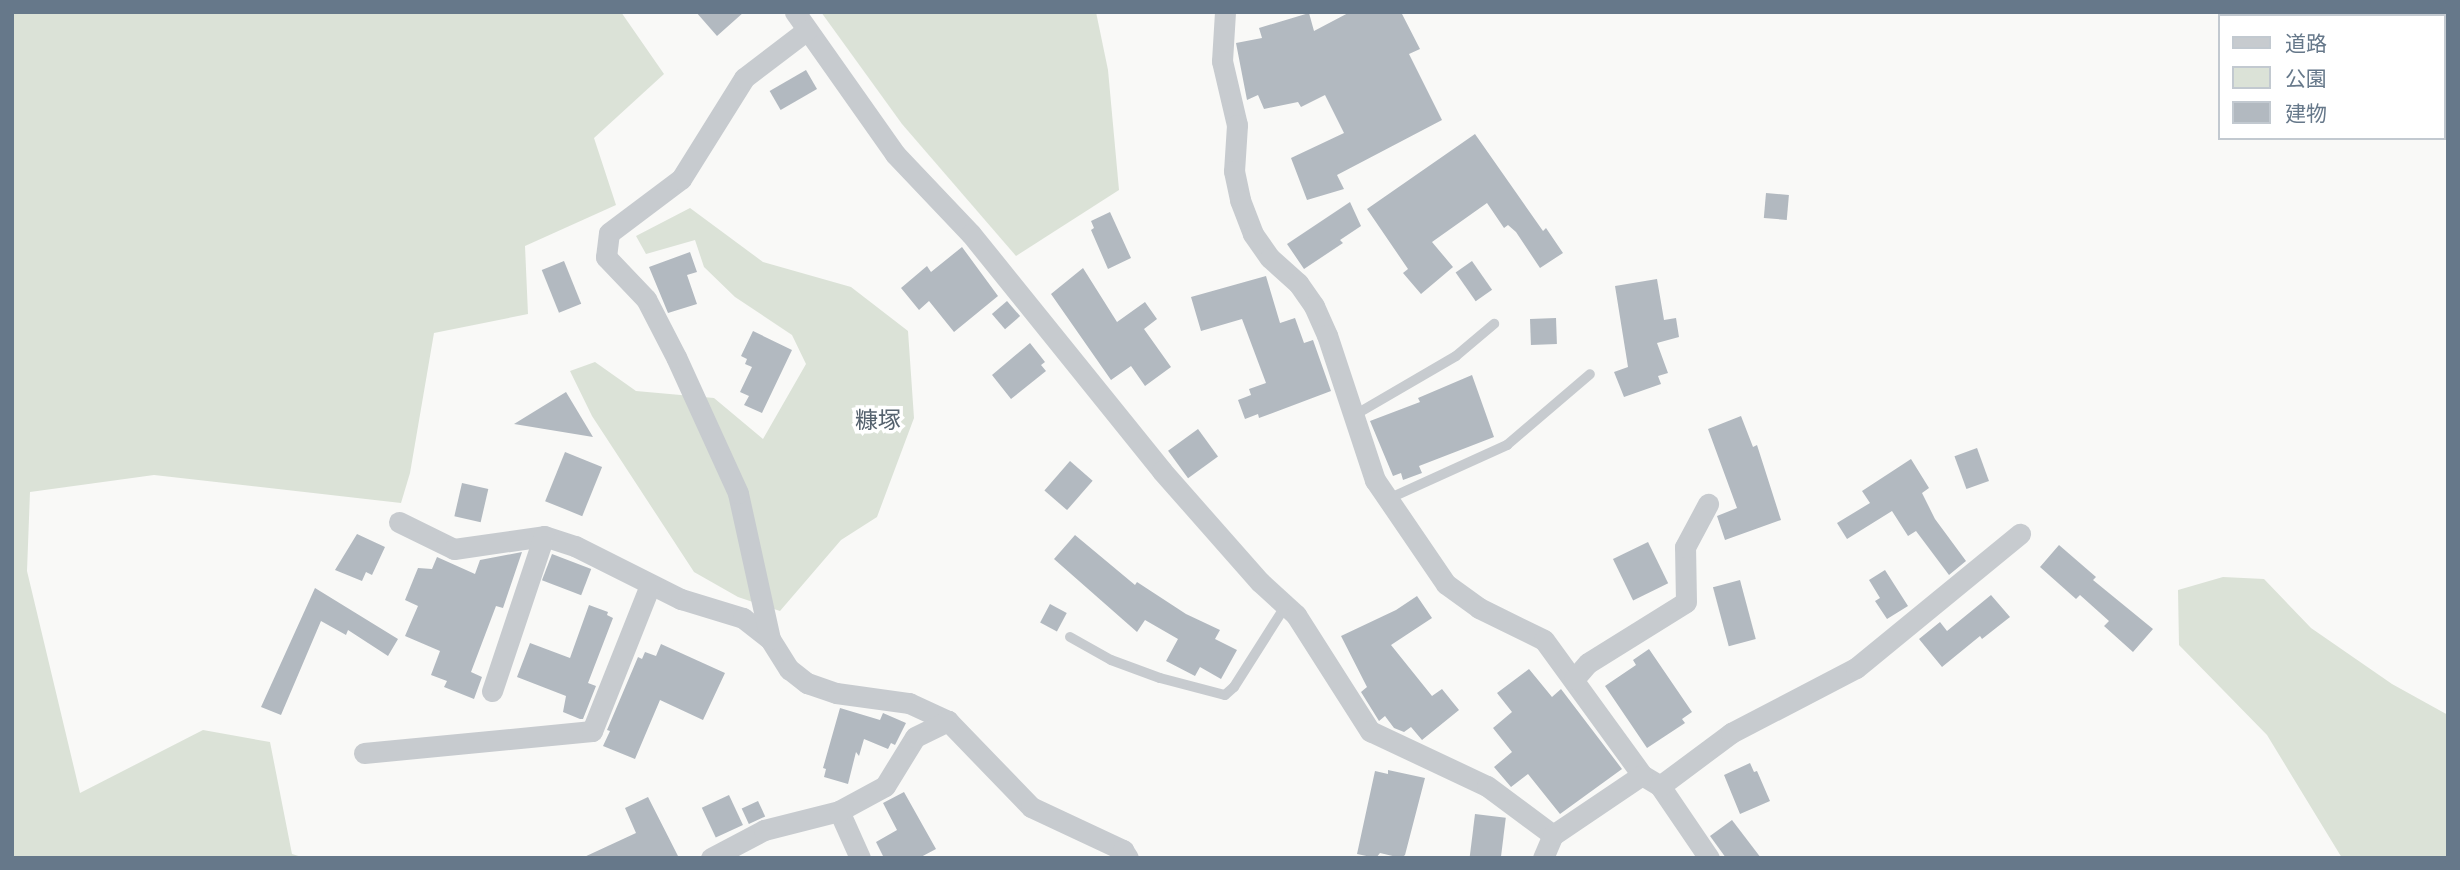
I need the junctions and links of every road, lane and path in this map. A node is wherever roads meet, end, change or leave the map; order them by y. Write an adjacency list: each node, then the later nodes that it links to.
1 (1225, 12): 5 (street)
2 (801, 21): 12 (street); 14 (street)
3 (1494, 324): 5 (lane)
4 (1590, 374): 6 (lane)
5 (1353, 416): 6 (street)
6 (1388, 499): 15 (street)
7 (1708, 504): 15 (street)
8 (399, 522): 10 (street)
9 (2020, 534): 19 (street)
10 (544, 536): 11 (street); 16 (street)
11 (650, 585): 14 (street); 18 (street)
12 (1286, 606): 13 (lane); 21 (street)
13 (1070, 637)
14 (770, 639): 17 (street)
15 (1574, 679): 19 (street)
16 (492, 691)
17 (948, 721): 20 (street); 24 (street)
18 (363, 753)
19 (1651, 780): 21 (street); 26 (street)
20 (839, 811): 22 (street); 23 (street)
21 (1553, 835): 25 (street)
22 (711, 858)
23 (860, 858)
24 (1128, 858)
25 (1544, 858)
26 (1709, 858)

